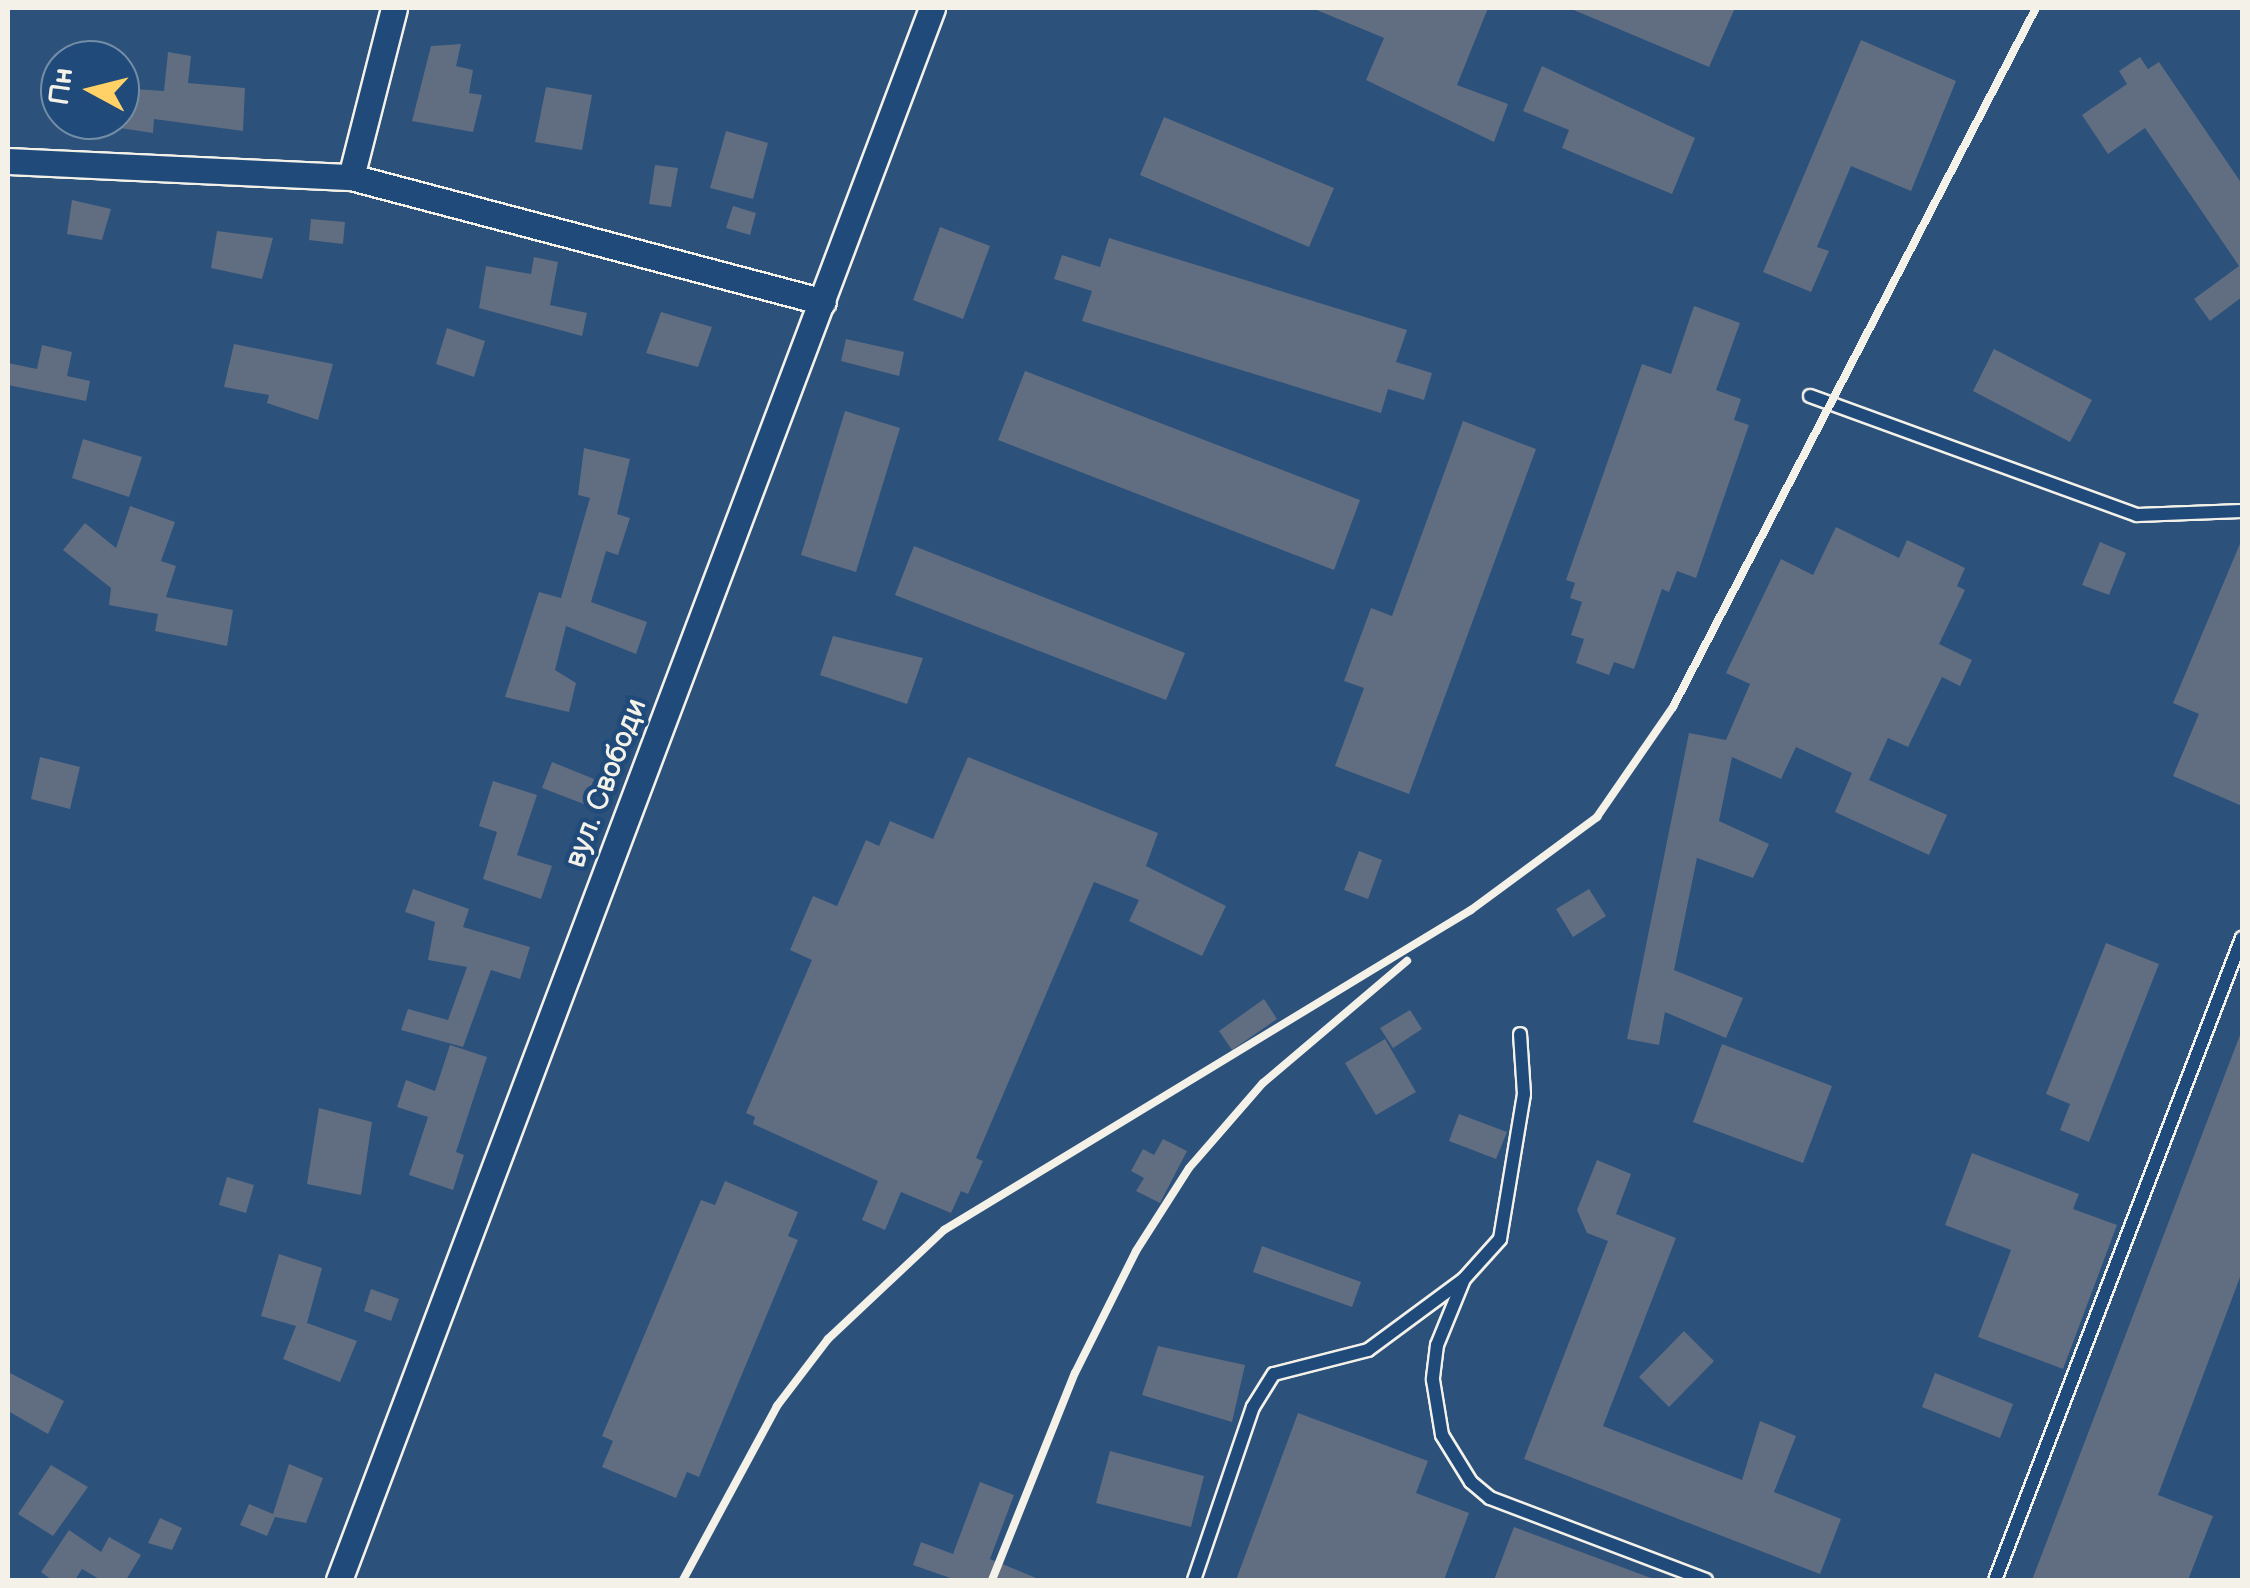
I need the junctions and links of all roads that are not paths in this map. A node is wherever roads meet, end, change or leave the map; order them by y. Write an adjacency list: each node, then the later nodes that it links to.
1 (394, 8): 4 (street)
2 (932, 8): 5 (street, вул. Свободи)
3 (8, 160): 4 (street)
4 (350, 177): 5 (street)
5 (822, 302): 11 (street, вул. Свободи)
6 (1810, 396): 7 (lane)
7 (2242, 511)
8 (2242, 938): 14 (lane)
9 (1520, 1034): 10 (lane)
10 (1464, 1279): 12 (lane); 13 (lane)
11 (338, 1580)
12 (1194, 1580)
13 (1706, 1580)
14 (1995, 1580)

